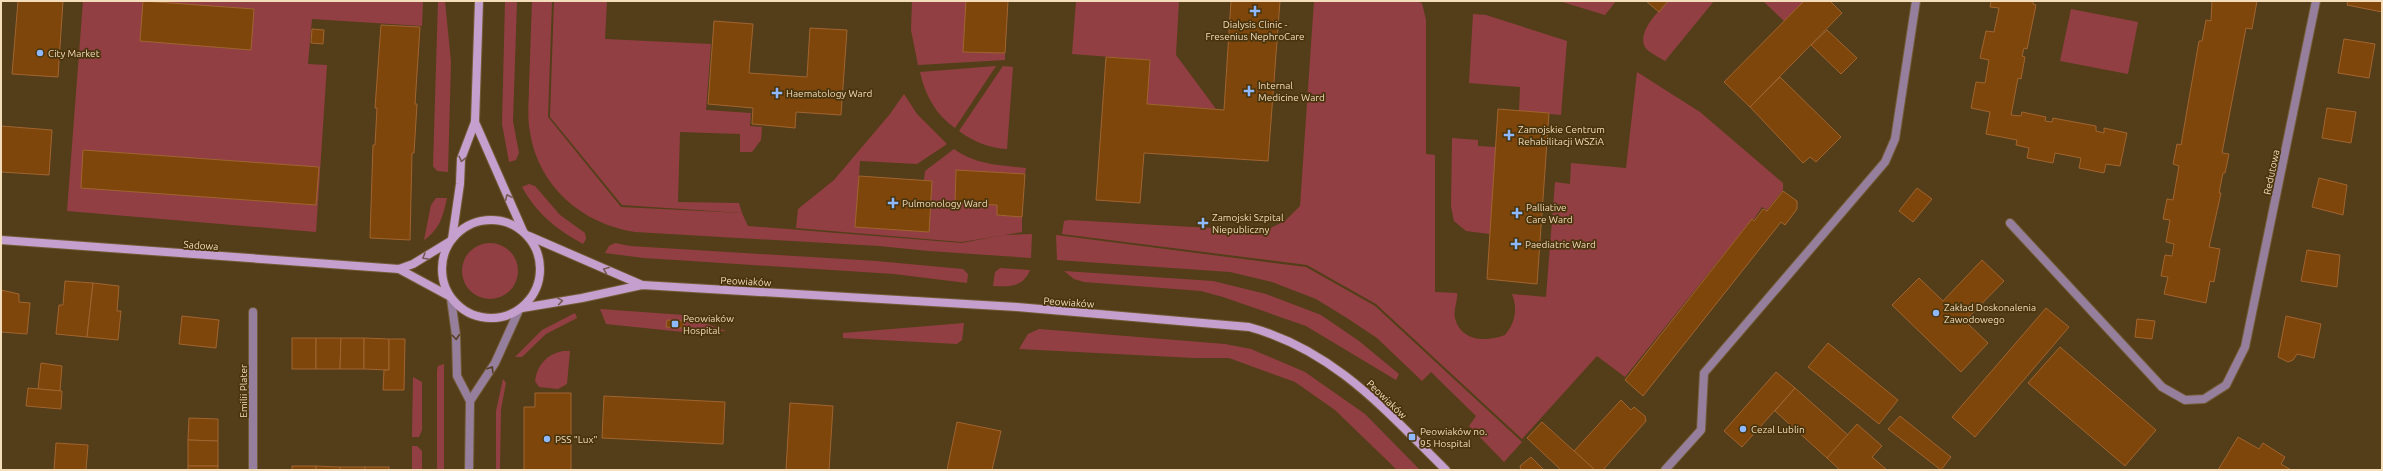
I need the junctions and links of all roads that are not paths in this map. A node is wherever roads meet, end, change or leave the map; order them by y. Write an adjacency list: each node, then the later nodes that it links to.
1 (479, 1): 4 (main road)
2 (1916, 1): 18 (street)
3 (2316, 1): 5 (street, Redutowa)
4 (475, 122): 6 (main road, one-way to 4); 8 (main road, one-way to 8)
5 (2010, 223)
6 (525, 234): 8 (main road); 10 (main road, Peowiaków, one-way to 6); 12 (main road)
7 (1, 240): 9 (main road, Sadowa)
8 (450, 241): 9 (main road, Sadowa, one-way to 9); 11 (main road)
9 (399, 269): 11 (main road, Sadowa)
10 (642, 285): 12 (main road, Peowiaków, one-way to 10); 17 (main road, Peowiaków)
11 (450, 297): 12 (main road); 14 (street, one-way to 14)
12 (520, 309): 14 (street, one-way to 12)
13 (253, 312): 15 (street, Emilii Plater)
14 (470, 401): 16 (street)
15 (253, 470)
16 (469, 470)
17 (1446, 470)
18 (1664, 470)

